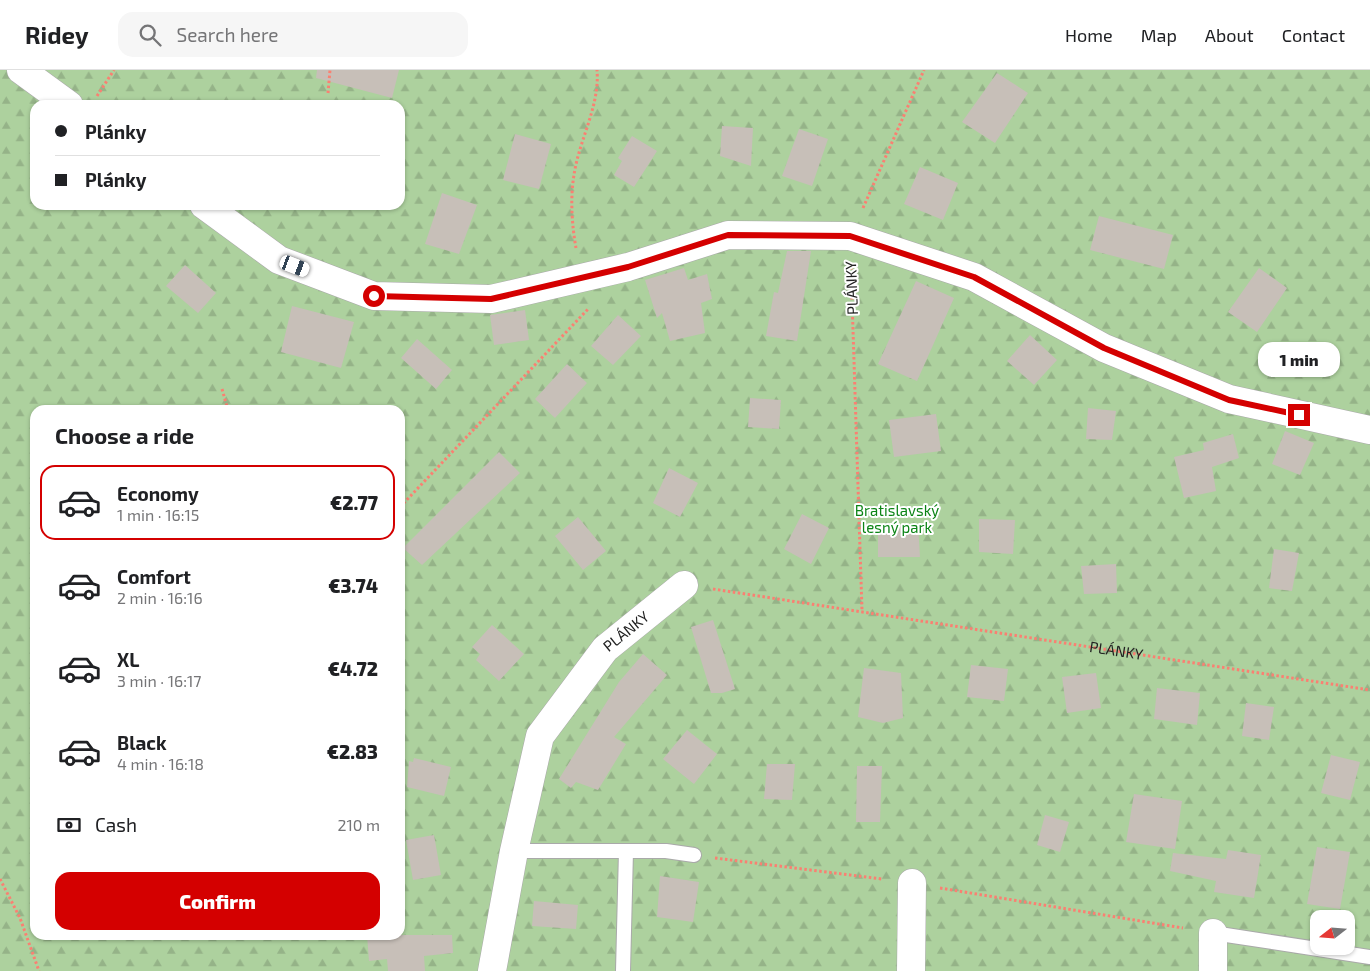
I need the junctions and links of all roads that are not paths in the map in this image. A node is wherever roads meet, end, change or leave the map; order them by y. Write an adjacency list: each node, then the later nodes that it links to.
1 (22, 70): 2 (street)
2 (62, 100)
3 (211, 210): 4 (street, PLÁNKY)
4 (1370, 430)
5 (684, 585): 6 (street, PLÁNKY)
6 (514, 851): 7 (lane); 12 (street, PLÁNKY)
7 (626, 851): 8 (lane); 13 (lane)
8 (694, 855)
9 (912, 883): 14 (street)
10 (1213, 933): 11 (lane); 15 (street)
11 (1370, 957)
12 (492, 971)
13 (623, 971)
14 (911, 971)
15 (1213, 971)

